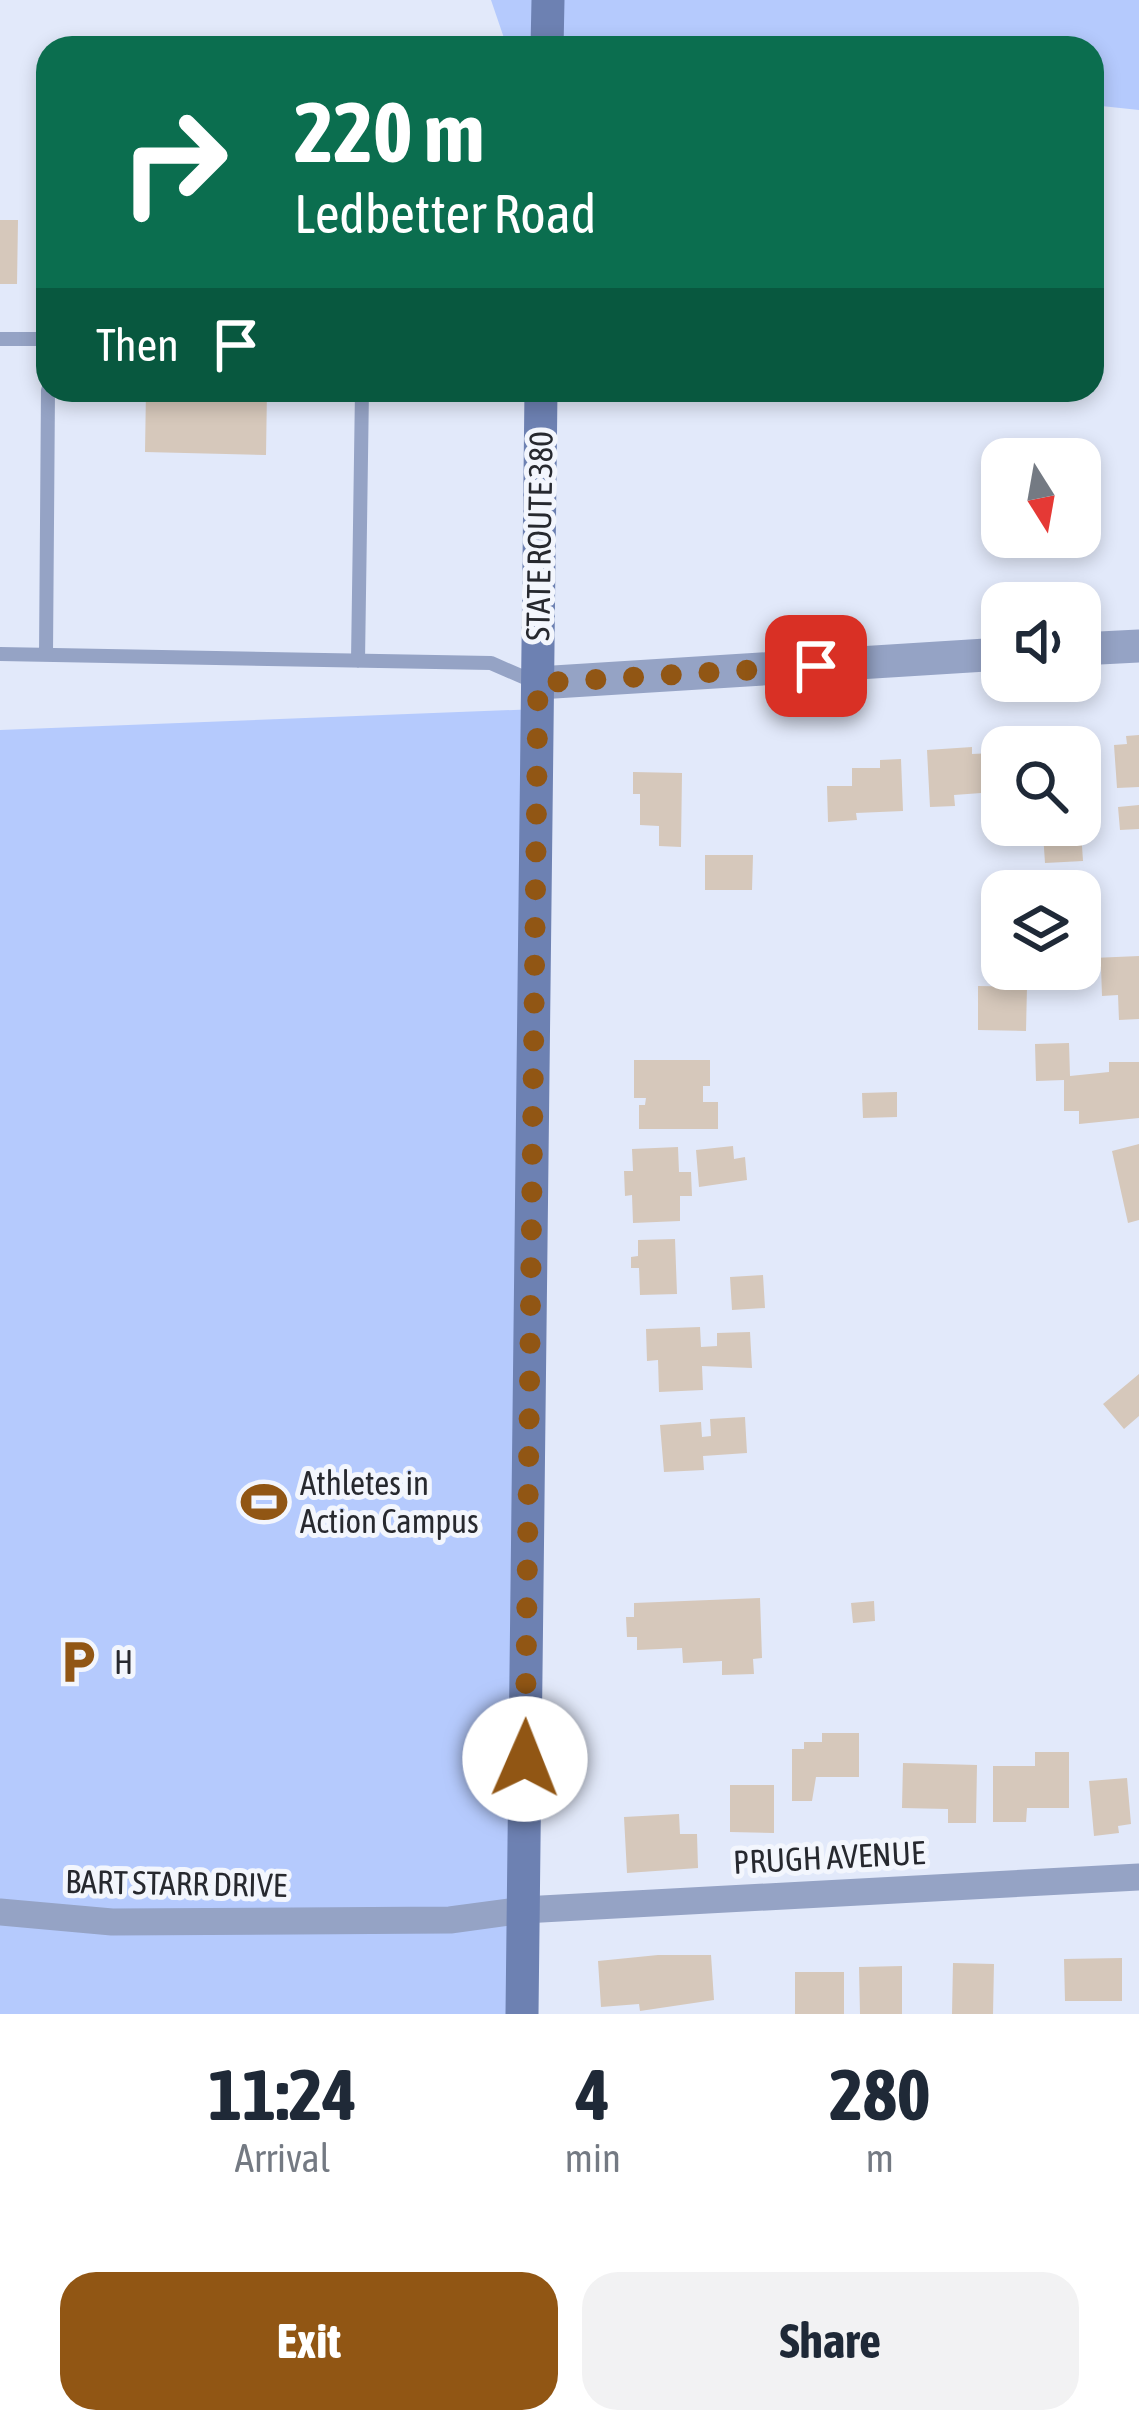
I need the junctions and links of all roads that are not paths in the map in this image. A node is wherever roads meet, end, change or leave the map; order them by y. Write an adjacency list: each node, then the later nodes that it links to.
1 (548, 0): 2 (main road)
2 (548, 36)
3 (0, 339): 4 (lane)
4 (36, 340)
5 (48, 402): 11 (lane)
6 (362, 402): 13 (lane)
7 (541, 402): 14 (main road, STATE ROUTE 380)
8 (1139, 646): 9 (street)
9 (1101, 648)
10 (0, 654): 11 (lane)
11 (46, 655): 13 (lane)
12 (981, 655): 14 (street)
13 (358, 661): 14 (lane)
14 (538, 683): 16 (main road, STATE ROUTE 380)
15 (1139, 1876): 16 (street, PRUGH AVENUE)
16 (523, 1910): 18 (street, PRUGH AVENUE); 19 (main road, STATE ROUTE 380)
17 (0, 1912): 18 (street, BART STARR DRIVE)
18 (351, 1921)
19 (522, 2014)

